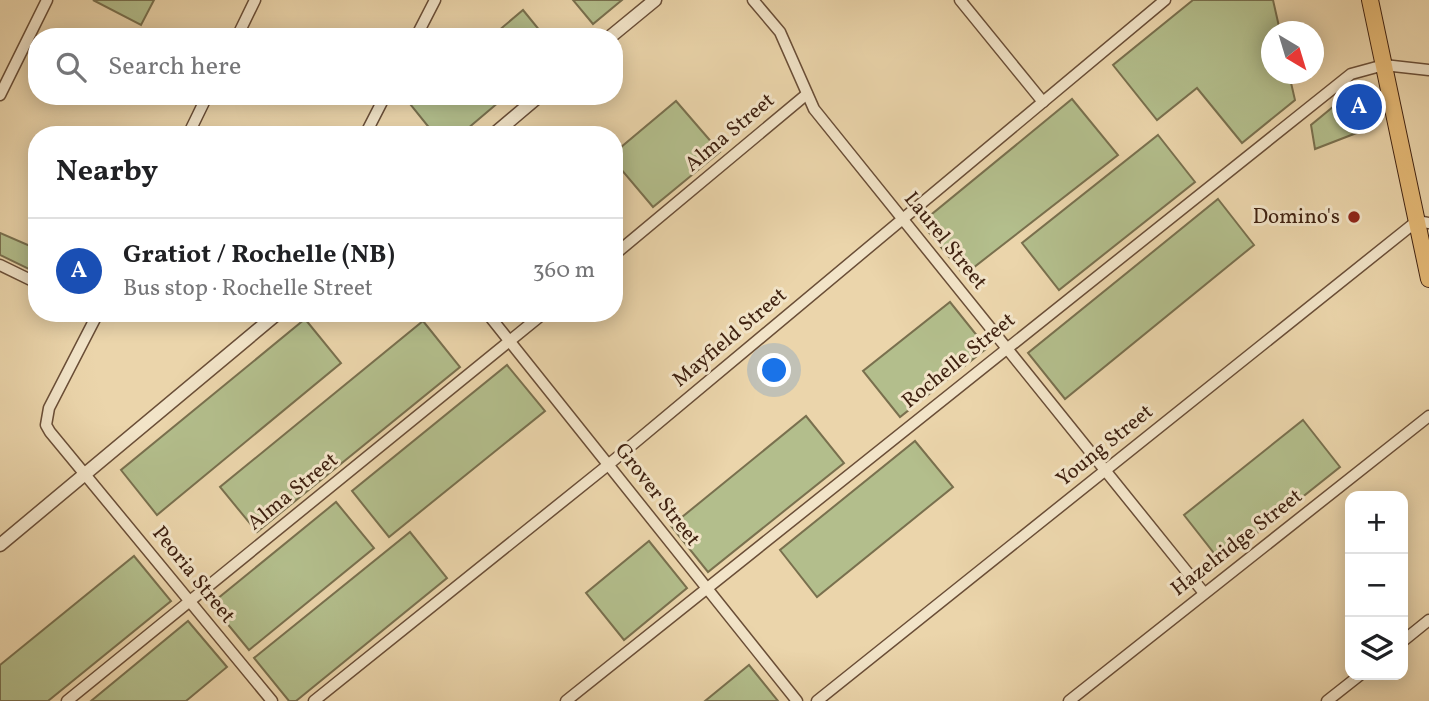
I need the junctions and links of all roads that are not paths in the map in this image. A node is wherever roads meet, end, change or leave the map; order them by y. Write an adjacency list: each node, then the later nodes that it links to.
1 (47, 0): 9 (street)
2 (256, 0): 10 (street)
3 (435, 0): 11 (street)
4 (654, 0): 12 (street)
5 (753, 0): 16 (street, Laurel Street)
6 (960, 0): 18 (street)
7 (1165, 0): 18 (street, Mayfield Street)
8 (1370, 0): 14 (main road)
9 (33, 28)
10 (242, 28)
11 (421, 28)
12 (621, 28)
13 (28, 38): 17 (street)
14 (1384, 65): 15 (street); 26 (main road); 36 (street, Rochelle Street)
15 (1429, 69)
16 (807, 94): 25 (street, Laurel Street); 27 (street, Alma Street)
17 (0, 95)
18 (1043, 102): 25 (street, Mayfield Street)
19 (203, 105): 22 (street)
20 (380, 105): 23 (street)
21 (528, 105): 24 (street)
22 (192, 126)
23 (370, 126)
24 (504, 126)
25 (902, 219): 36 (street, Laurel Street); 38 (street, Mayfield Street)
26 (1423, 222): 30 (main road); 39 (street, Young Street)
27 (623, 247)
28 (0, 265): 29 (street)
29 (28, 279)
30 (1429, 279)
31 (93, 322): 40 (street, Peoria Street)
32 (267, 322): 40 (street)
33 (494, 322): 35 (street, Grover Street)
34 (533, 322): 35 (street, Alma Street)
35 (510, 342): 38 (street, Grover Street); 44 (street, Alma Street)
36 (1007, 348): 39 (street, Laurel Street); 42 (street, Rochelle Street)
37 (1429, 416): 43 (street, Hazelridge Street)
38 (608, 465): 42 (street, Grover Street); 50 (street, Mayfield Street)
39 (1105, 470): 43 (street, Laurel Street); 53 (street, Young Street)
40 (85, 474): 41 (street); 44 (street, Peoria Street)
41 (0, 545)
42 (706, 589): 51 (street, Rochelle Street); 52 (street, Grover Street)
43 (1204, 593): 54 (street, Hazelridge Street)
44 (189, 600): 48 (street, Alma Street); 49 (street, Peoria Street)
45 (1429, 620): 46 (street)
46 (1408, 637)
47 (1354, 680): 55 (street)
48 (67, 701)
49 (272, 701)
50 (314, 701)
51 (566, 701)
52 (797, 701)
53 (817, 701)
54 (1069, 701)
55 (1327, 701)

